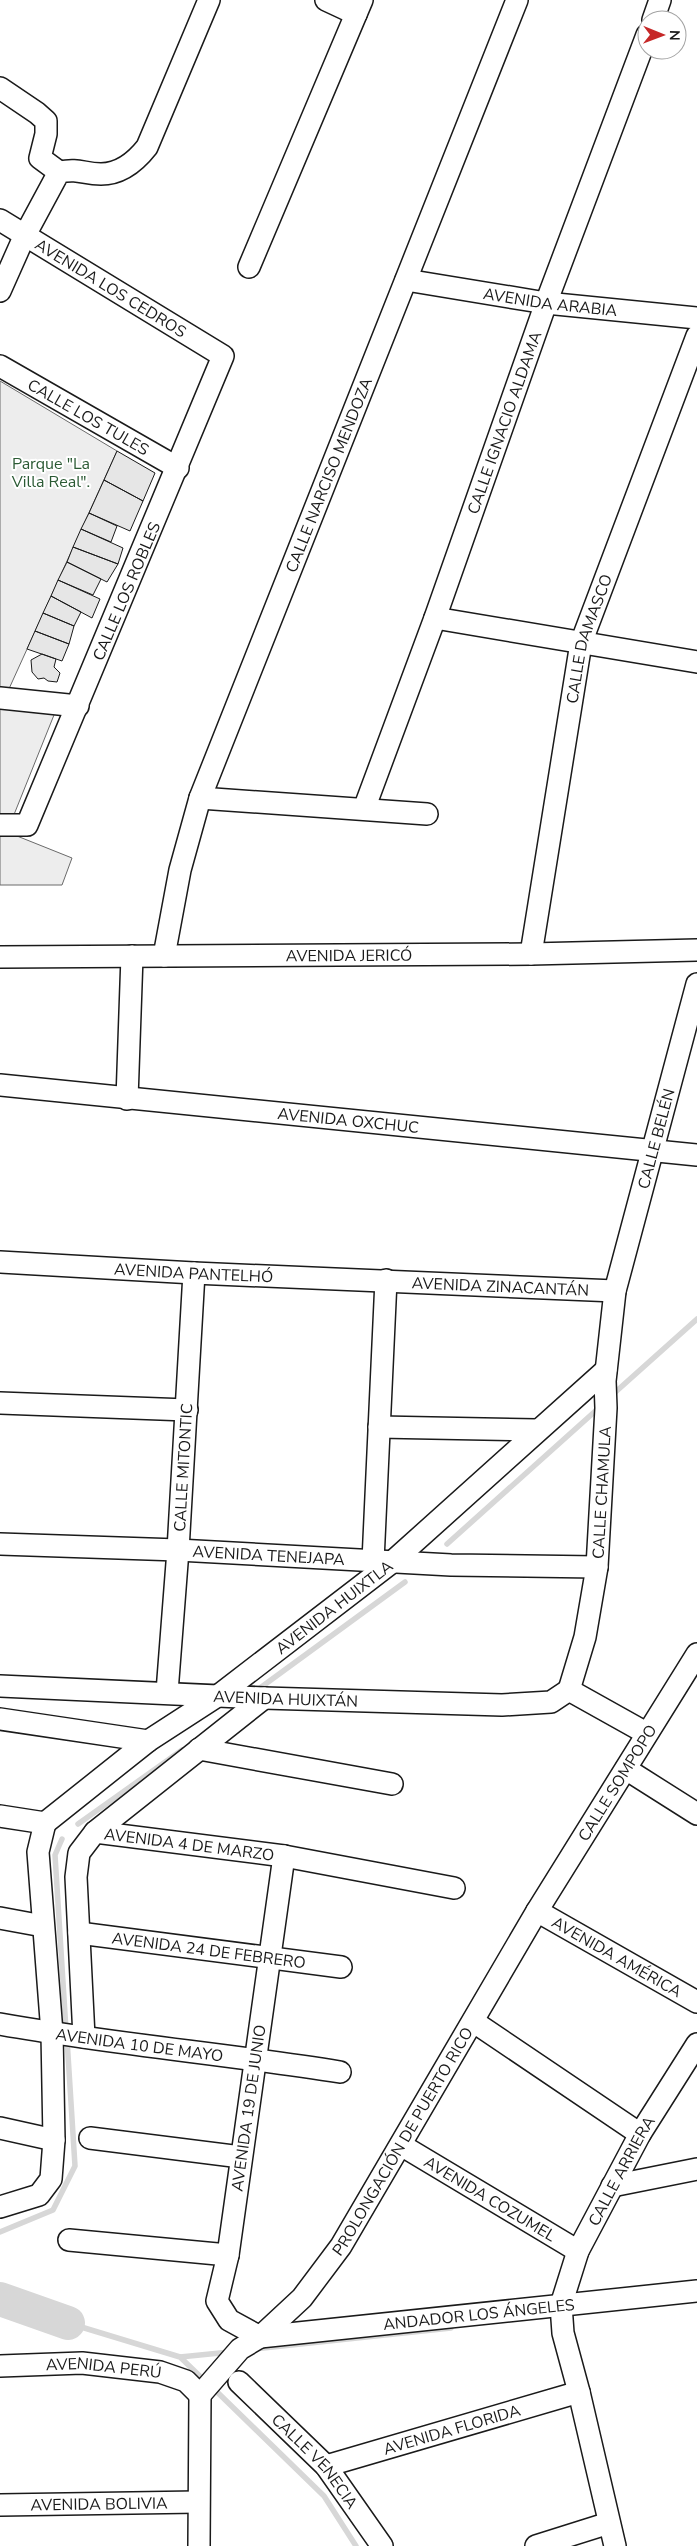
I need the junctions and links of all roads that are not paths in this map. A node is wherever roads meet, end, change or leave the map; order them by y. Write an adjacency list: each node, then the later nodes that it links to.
1 (209, 0): 7 (street)
2 (326, 0): 4 (street)
3 (517, 0): 11 (street, CALLE NARCISO MENDOZA)
4 (359, 7): 10 (street)
5 (638, 60): 13 (street, CALLE IGNACIO ALDAMA)
6 (0, 88): 7 (street)
7 (59, 172): 9 (street)
8 (0, 220): 9 (street, AVENIDA LOS CEDROS)
9 (24, 237): 12 (street); 16 (street, AVENIDA LOS CEDROS)
10 (249, 268)
11 (406, 280): 13 (street, AVENIDA ARABIA); 24 (street, CALLE NARCISO MENDOZA)
12 (0, 291)
13 (546, 303): 14 (street, AVENIDA ARABIA); 19 (street, CALLE IGNACIO ALDAMA)
14 (697, 318)
15 (697, 336): 20 (street, CALLE DAMASCO)
16 (222, 356): 18 (street, CALLE LOS ROBLES)
17 (0, 366): 18 (street, CALLE LOS TULES)
18 (178, 468): 23 (street, CALLE LOS ROBLES)
19 (435, 618): 20 (street); 25 (street, CALLE IGNACIO ALDAMA)
20 (581, 643): 21 (street); 29 (street, CALLE DAMASCO)
21 (697, 662)
22 (0, 698): 23 (street)
23 (78, 706): 27 (street, CALLE LOS ROBLES)
24 (200, 798): 25 (street); 32 (street, CALLE NARCISO MENDOZA)
25 (364, 809): 26 (street)
26 (426, 814)
27 (0, 825)
28 (697, 950): 29 (street, AVENIDA JERICÓ)
29 (531, 954): 32 (street, AVENIDA JERICÓ)
30 (0, 956): 31 (street, AVENIDA JERICÓ)
31 (132, 956): 32 (street, AVENIDA JERICÓ); 35 (street)
32 (164, 956)
33 (697, 984): 36 (street, CALLE BELÉN)
34 (0, 1085): 35 (street, AVENIDA OXCHUC)
35 (128, 1099): 36 (street, AVENIDA OXCHUC)
36 (651, 1152): 37 (street, AVENIDA OXCHUC); 41 (street, CALLE BELÉN)
37 (697, 1155)
38 (0, 1262): 39 (street, AVENIDA PANTELHÓ)
39 (194, 1273): 40 (street, AVENIDA PANTELHÓ); 44 (street, CALLE MITONTIC)
40 (386, 1280): 41 (street, AVENIDA ZINACANTÁN); 45 (street)
41 (615, 1291): 42 (street, CALLE CHAMULA)
42 (605, 1375): 46 (street, AVENIDA HUIXTLA); 50 (street, CALLE CHAMULA)
43 (0, 1403): 44 (street)
44 (187, 1410): 48 (street, CALLE MITONTIC)
45 (380, 1427): 46 (street); 49 (street)
46 (536, 1430): 49 (street, AVENIDA HUIXTLA)
47 (0, 1544): 48 (street, AVENIDA TENEJAPA)
48 (178, 1550): 49 (street, AVENIDA TENEJAPA); 54 (street, CALLE MITONTIC)
49 (382, 1562): 50 (street, AVENIDA TENEJAPA); 55 (street, AVENIDA HUIXTLA)
50 (597, 1567): 53 (street, CALLE CHAMULA)
51 (697, 1654): 58 (street, CALLE SOMPOPO)
52 (0, 1686): 54 (street, AVENIDA HUIXTÁN)
53 (569, 1690): 56 (street, AVENIDA HUIXTÁN); 58 (street)
54 (167, 1692): 55 (street, AVENIDA HUIXTÁN)
55 (219, 1695): 56 (street, AVENIDA HUIXTÁN); 59 (street, AVENIDA HUIXTLA)
56 (264, 1698): 60 (street)
57 (0, 1719): 59 (street)
58 (646, 1733): 61 (street, CALLE SOMPOPO)
59 (148, 1741): 65 (street, AVENIDA HUIXTLA)
60 (199, 1749): 62 (street); 66 (street)
61 (626, 1769): 63 (street); 69 (street, CALLE SOMPOPO)
62 (392, 1784)
63 (697, 1814)
64 (0, 1816): 65 (street)
65 (44, 1823): 71 (street)
66 (95, 1832): 67 (street, AVENIDA 4 DE MARZO); 72 (street)
67 (284, 1856): 68 (street, AVENIDA 4 DE MARZO); 73 (street, AVENIDA 19 DE JUNIO)
68 (454, 1888)
69 (537, 1911): 75 (street, AVENIDA AMÉRICA); 76 (street, PROLONGACIÓN DE PUERTO RICO)
70 (0, 1918): 71 (street)
71 (43, 1926): 78 (street)
72 (79, 1933): 73 (street, AVENIDA 24 DE FEBRERO); 78 (street)
73 (269, 1958): 74 (street, AVENIDA 24 DE FEBRERO); 80 (street, AVENIDA 19 DE JUNIO)
74 (341, 1967)
75 (697, 2002)
76 (474, 2022): 83 (street); 86 (street, PROLONGACIÓN DE PUERTO RICO)
77 (0, 2024): 78 (street, AVENIDA 10 DE MAYO)
78 (69, 2035): 80 (street, AVENIDA 10 DE MAYO); 85 (street)
79 (697, 2044): 83 (street, CALLE ARRIERA)
80 (255, 2058): 81 (street, AVENIDA 10 DE MAYO); 87 (street, AVENIDA 19 DE JUNIO)
81 (340, 2072)
82 (0, 2128): 85 (street)
83 (640, 2134): 89 (street, CALLE ARRIERA)
84 (90, 2138): 87 (street)
85 (54, 2140): 90 (street)
86 (401, 2145): 92 (street, AVENIDA COZUMEL); 96 (street, PROLONGACIÓN DE PUERTO RICO)
87 (241, 2158): 93 (street, AVENIDA 19 DE JUNIO)
88 (697, 2169): 89 (street)
89 (612, 2186): 92 (street, CALLE ARRIERA)
90 (0, 2207)
91 (69, 2240): 93 (street)
92 (578, 2251): 95 (street, CALLE ARRIERA)
93 (228, 2255): 96 (street, AVENIDA 19 DE JUNIO)
94 (697, 2291): 95 (street, ANDADOR LOS ÁNGELES)
95 (561, 2317): 96 (street, ANDADOR LOS ÁNGELES); 100 (street)
96 (260, 2337): 99 (street, PROLONGACIÓN DE PUERTO RICO)
97 (0, 2366): 99 (street, AVENIDA PERÚ)
98 (239, 2382): 101 (street, CALLE VENECIA)
99 (202, 2392): 102 (street)
100 (579, 2392): 101 (street, AVENIDA FLORIDA); 104 (street)
101 (326, 2466): 106 (street, CALLE VENECIA)
102 (198, 2502): 103 (street, AVENIDA BOLIVIA); 105 (street)
103 (0, 2505)
104 (609, 2523): 107 (street); 108 (street)
105 (199, 2546)
106 (382, 2546)
107 (536, 2546)
108 (615, 2546)

